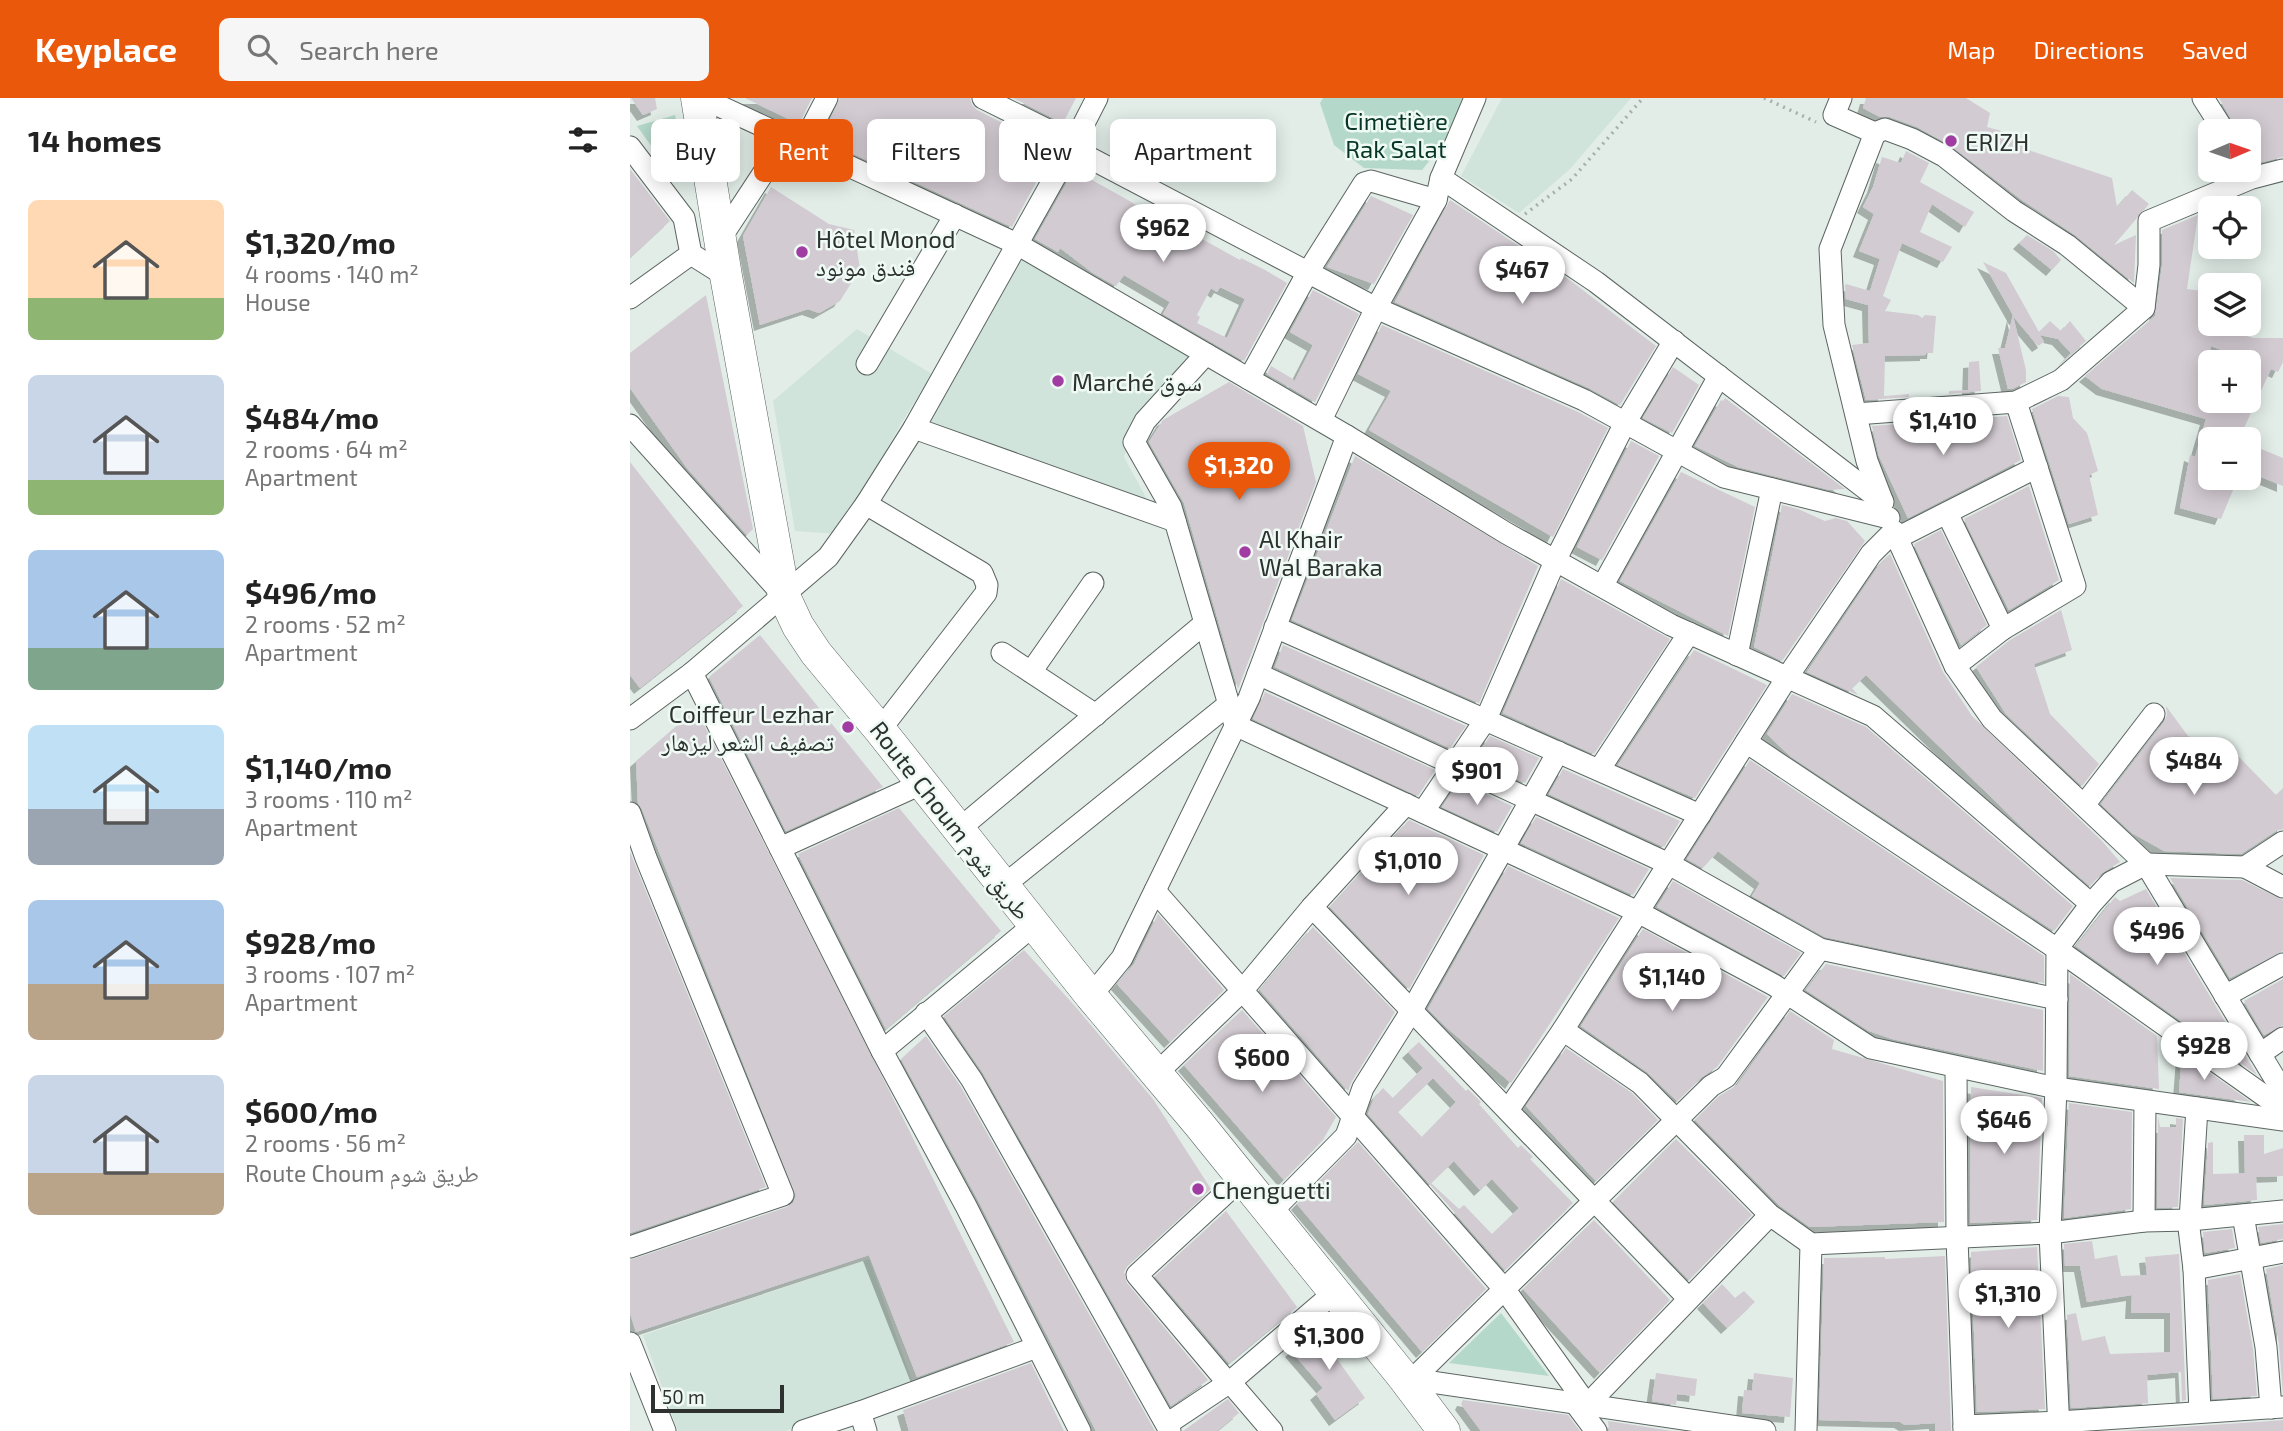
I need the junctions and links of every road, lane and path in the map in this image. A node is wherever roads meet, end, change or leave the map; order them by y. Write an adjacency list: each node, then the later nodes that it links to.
1 (827, 98): 10 (street)
2 (983, 98): 11 (street)
3 (1097, 98): 12 (street)
4 (1475, 98): 21 (street)
5 (1643, 98): 27 (path)
6 (1764, 98): 9 (path)
7 (2203, 98): 13 (street)
8 (709, 100): 14 (street); 28 (highway, Route Choum طريق شوم)
9 (1837, 107): 15 (street)
10 (811, 119)
11 (1022, 119)
12 (1086, 119)
13 (2216, 119)
14 (754, 121)
15 (1875, 133): 35 (street); 42 (street)
16 (630, 147): 30 (street)
17 (1096, 159): 31 (street)
18 (853, 168): 26 (street)
19 (2283, 170): 20 (street)
20 (2261, 173)
21 (1441, 178): 25 (street); 27 (street)
22 (764, 182): 28 (street)
23 (1052, 182): 29 (street)
24 (2233, 182): 35 (street)
25 (1436, 200): 31 (street); 34 (street)
26 (955, 215): 29 (street); 38 (street)
27 (1511, 225): 36 (street)
28 (720, 239): 32 (highway, Route Choum طريق شوم)
29 (1017, 244): 37 (street); 46 (street)
30 (691, 254): 32 (street); 33 (street)
31 (1308, 272): 34 (street); 40 (street)
32 (726, 276): 58 (highway, Route Choum طريق شوم)
33 (630, 298)
34 (1377, 308): 43 (street); 44 (street)
35 (2144, 308): 41 (street)
36 (1674, 341): 39 (street); 44 (street)
37 (1206, 354): 40 (street); 53 (street)
38 (867, 364)
39 (1719, 376): 48 (street); 54 (street)
40 (1249, 379): 43 (street)
41 (2015, 402): 42 (street); 49 (street)
42 (1856, 414): 54 (street)
43 (1321, 420): 47 (street)
44 (1625, 423): 48 (street); 55 (street)
45 (630, 425): 58 (street)
46 (914, 428): 51 (street); 53 (street)
47 (1348, 436): 55 (street); 60 (street)
48 (1677, 451): 50 (street); 57 (street)
49 (2037, 467): 52 (street); 61 (street)
50 (1772, 489): 54 (street); 64 (street)
51 (866, 504): 58 (street); 76 (street)
52 (1947, 513): 54 (street); 61 (street)
53 (1175, 521): 59 (street)
54 (1891, 522): 65 (street); 69 (street)
55 (1556, 559): 57 (street); 74 (street)
56 (1093, 583): 66 (street)
57 (1603, 585): 62 (street)
58 (784, 596): 67 (street); 76 (highway, Route Choum طريق شوم)
59 (1205, 624): 70 (street); 72 (street)
60 (1275, 627): 68 (street); 74 (street)
61 (2003, 629): 65 (street)
62 (1689, 633): 64 (street); 80 (street)
63 (1002, 653): 66 (street)
64 (1737, 655): 69 (street)
65 (1955, 666): 83 (street)
66 (1031, 672): 72 (street)
67 (692, 673): 73 (street); 89 (street)
68 (1258, 674): 75 (street); 79 (street)
69 (1788, 676): 77 (street); 97 (street)
70 (1229, 704): 75 (street); 94 (street)
71 (2154, 714): 83 (street)
72 (1096, 715): 87 (street)
73 (630, 719)
74 (1486, 719): 78 (street); 79 (street)
75 (1236, 725): 84 (street); 96 (street)
76 (880, 730): 81 (highway, Route Choum طريق شوم)
77 (1746, 742): 86 (street); 102 (street)
78 (1558, 752): 80 (street); 82 (street)
79 (1454, 766): 82 (street); 84 (street)
80 (1599, 770): 86 (street)
81 (921, 784): 87 (highway, Route Choum طريق شوم); 89 (street)
82 (1531, 801): 90 (street); 91 (street)
83 (2084, 805): 92 (street)
84 (1414, 808): 90 (street); 98 (street)
85 (630, 813): 137 (street)
86 (1700, 815): 91 (street)
87 (958, 830): 94 (highway, Route Choum طريق شوم)
88 (2283, 842): 93 (street)
89 (780, 848): 113 (street)
90 (1503, 849): 99 (street); 109 (street)
91 (1668, 864): 99 (street); 101 (street)
92 (2146, 864): 93 (street); 97 (street); 107 (street)
93 (2245, 867): 95 (street)
94 (1003, 886): 100 (highway, Route Choum طريق شوم)
95 (2283, 887)
96 (1155, 891): 104 (street); 106 (street)
97 (2091, 904): 102 (street)
98 (1312, 907): 104 (street); 109 (street)
99 (1638, 912): 105 (street); 111 (street)
100 (1034, 925): 106 (highway, Route Choum طريق شوم); 110 (street)
101 (1820, 948): 105 (street); 108 (street)
102 (2057, 949): 108 (street); 121 (street)
103 (2283, 964): 107 (street)
104 (1242, 991): 116 (street); 123 (street)
105 (1788, 994): 115 (street); 124 (street)
106 (1091, 996): 116 (highway, Route Choum طريق شوم)
107 (2225, 996): 114 (street)
108 (2057, 999): 117 (street)
109 (1412, 1010): 122 (street); 123 (street)
110 (926, 1013): 113 (street); 154 (street)
111 (1563, 1030): 122 (street); 124 (street)
112 (2283, 1038): 114 (street)
113 (882, 1051): 145 (street)
114 (2260, 1054): 118 (street)
115 (1956, 1067): 117 (street); 135 (street)
116 (1157, 1073): 126 (highway, Route Choum طريق شوم)
117 (2056, 1088): 119 (street); 134 (street)
118 (2283, 1093)
119 (2145, 1101): 120 (street); 133 (street)
120 (2197, 1108): 125 (street); 132 (street)
121 (2283, 1109)
122 (1508, 1110): 127 (street)
123 (1352, 1114): 129 (street); 141 (street)
124 (1676, 1120): 127 (street); 130 (street)
125 (2283, 1120)
126 (1242, 1178): 129 (highway, Route Choum طريق شوم); 148 (street)
127 (1595, 1200): 141 (street); 143 (street)
128 (2283, 1211): 131 (street)
129 (1270, 1213): 142 (highway, Route Choum طريق شوم)
130 (1770, 1215): 136 (street); 143 (street)
131 (2243, 1215): 132 (street); 139 (street)
132 (2189, 1220): 133 (street); 140 (street)
133 (2144, 1222): 134 (street)
134 (2050, 1233): 135 (street); 153 (street)
135 (1957, 1238): 136 (street); 155 (street)
136 (1811, 1244): 163 (street)
137 (630, 1247)
138 (2283, 1252): 139 (street)
139 (2250, 1258): 140 (street); 146 (street)
140 (2194, 1269): 151 (street)
141 (1505, 1290): 147 (street); 149 (street)
142 (1335, 1292): 147 (highway, Route Choum طريق شوم); 148 (street)
143 (1688, 1297): 149 (street)
144 (630, 1343): 156 (street)
145 (1037, 1347): 152 (street); 158 (street)
146 (2275, 1347): 150 (street)
147 (1409, 1378): 149 (street); 160 (highway, Route Choum طريق شوم)
148 (1229, 1383): 154 (street); 159 (street)
149 (1581, 1404): 161 (street); 162 (street)
150 (2277, 1407): 151 (street)
151 (2193, 1418): 153 (street)
152 (863, 1421): 157 (street)
153 (2059, 1427): 155 (street)
154 (1168, 1428)
155 (1964, 1428)
156 (665, 1431)
157 (803, 1431)
158 (1080, 1431)
159 (1272, 1431)
160 (1444, 1431)
161 (1596, 1431)
162 (1765, 1431)
163 (1806, 1431)

